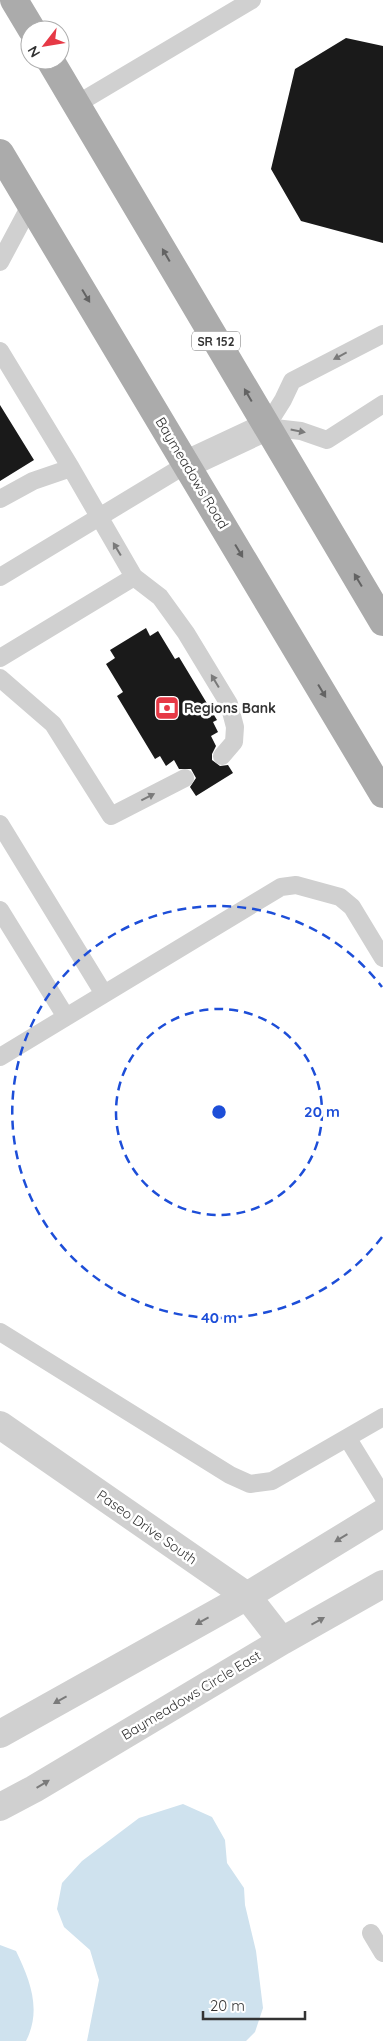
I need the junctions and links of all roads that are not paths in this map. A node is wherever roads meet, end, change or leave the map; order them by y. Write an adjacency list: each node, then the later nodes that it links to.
1 (14, 0): 3 (main road)
2 (252, 0): 5 (lane)
3 (26, 20)
4 (56, 70): 5 (main road, SR 152)
5 (77, 104): 12 (main road, SR 152, one-way to 5)
6 (0, 153): 7 (main road, Baymeadows Road)
7 (31, 204): 8 (lane); 13 (main road, Baymeadows Road, one-way to 13)
8 (0, 262)
9 (383, 334): 12 (lane, one-way to 12)
10 (0, 351): 14 (lane)
11 (383, 404): 12 (lane, one-way to 11)
12 (266, 427): 13 (street); 19 (main road, SR 152, one-way to 12)
13 (187, 464): 16 (lane); 24 (main road, Baymeadows Road, one-way to 24)
14 (72, 468): 15 (lane); 16 (lane)
15 (0, 498)
16 (99, 517): 17 (lane); 18 (lane, one-way to 16)
17 (0, 577)
18 (134, 577): 20 (lane); 22 (lane, one-way to 18)
19 (383, 622)
20 (0, 658)
21 (0, 678): 23 (lane, one-way to 23)
22 (222, 756)
23 (184, 778)
24 (383, 794)
25 (0, 824): 28 (lane)
26 (0, 910): 29 (lane)
27 (383, 958): 28 (lane)
28 (104, 994): 29 (lane)
29 (66, 1017): 30 (lane)
30 (0, 1057)
31 (0, 1332): 34 (lane)
32 (383, 1417): 34 (lane)
33 (0, 1425): 38 (street, Paseo Drive South)
34 (348, 1439): 35 (lane)
35 (383, 1496)
36 (383, 1513): 38 (street, one-way to 38)
37 (383, 1584): 39 (street, Baymeadows Circle East, one-way to 37)
38 (247, 1596): 39 (street, Paseo Drive South); 40 (street, one-way to 40)
39 (282, 1641): 41 (street, Baymeadows Circle East, one-way to 39)
40 (0, 1734)
41 (0, 1807)
42 (371, 1932): 43 (lane)
43 (383, 1953)

